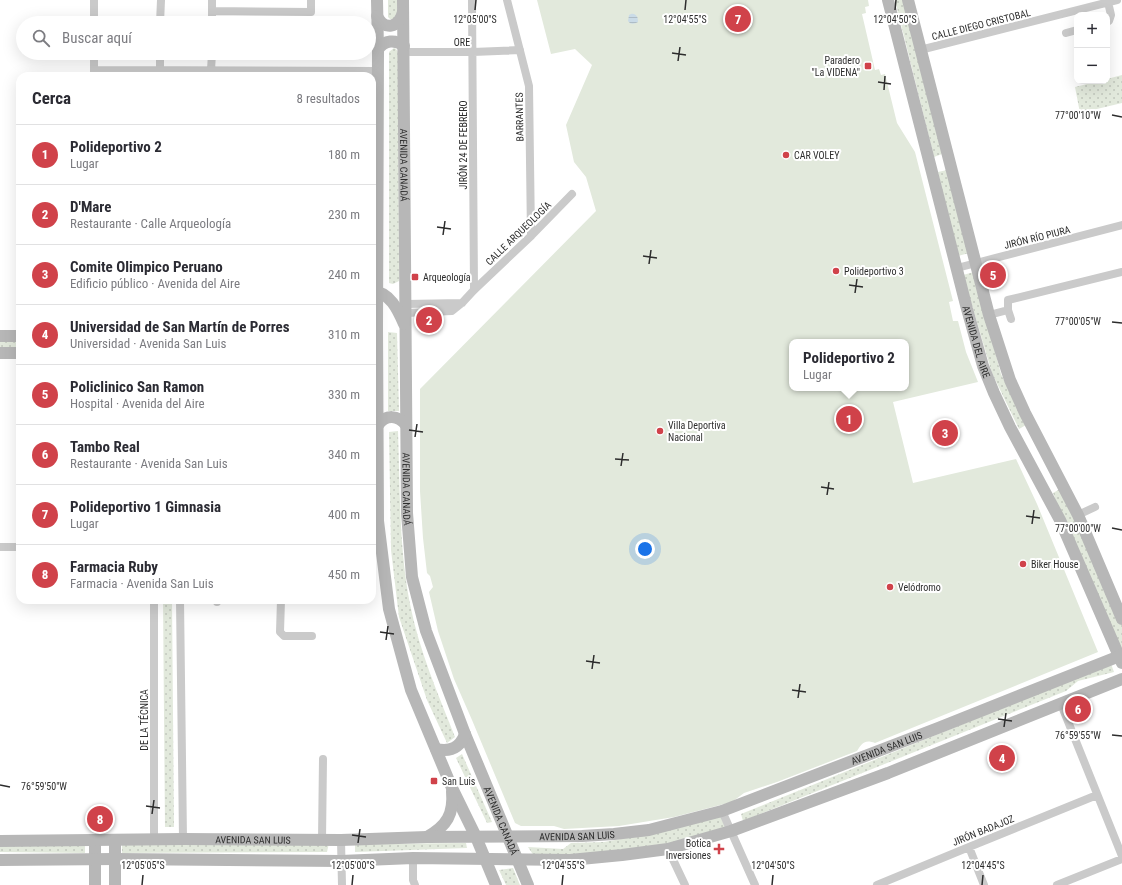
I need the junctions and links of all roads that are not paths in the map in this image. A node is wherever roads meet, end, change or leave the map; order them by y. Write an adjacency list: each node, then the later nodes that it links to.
1 (94, 0): 14 (street)
2 (160, 0): 15 (street)
3 (212, 0): 12 (street)
4 (311, 0): 12 (street)
5 (377, 0): 17 (main road)
6 (403, 0): 13 (main road, AVENIDA CANADÁ)
7 (472, 0): 25 (street, JIRÓN 24 DE FEBRERO)
8 (507, 0): 23 (street, BARRANTES)
9 (888, 0): 38 (main road, AVENIDA DEL AIRE)
10 (908, 0): 24 (main road, AVENIDA DEL AIRE)
11 (1112, 1): 18 (street); 24 (street, CALLE DIEGO CRISTOBAL)
12 (212, 11): 16 (street)
13 (403, 12): 17 (main road); 22 (main road, AVENIDA CANADÁ)
14 (94, 16)
15 (160, 16)
16 (212, 16)
17 (377, 16): 21 (main road)
18 (1110, 19)
19 (1074, 31): 20 (street)
20 (1066, 33)
21 (378, 49): 22 (main road); 31 (main road)
22 (404, 49): 25 (street, ORE); 45 (main road, AVENIDA CANADÁ)
23 (520, 50): 25 (street, ORE); 41 (street, BARRANTES)
24 (920, 50): 37 (main road, AVENIDA DEL AIRE)
25 (473, 52): 46 (street, JIRÓN 24 DE FEBRERO)
26 (94, 60): 32 (street)
27 (160, 60): 29 (street)
28 (212, 60): 30 (street)
29 (160, 70): 30 (street); 33 (street)
30 (211, 70): 34 (street)
31 (377, 70): 35 (street); 36 (main road)
32 (94, 72)
33 (116, 72)
34 (223, 72)
35 (334, 72)
36 (376, 144)
37 (949, 159): 38 (main road); 42 (main road, AVENIDA DEL AIRE)
38 (930, 164): 43 (main road, AVENIDA DEL AIRE)
39 (572, 194): 41 (street, CALLE ARQUEOLOGÍA)
40 (1122, 225): 42 (street, JIRÓN RÍO PIURA)
41 (531, 236): 46 (street, CALLE ARQUEOLOGÍA)
42 (976, 262): 43 (street, JIRÓN RÍO PIURA); 52 (main road, AVENIDA DEL AIRE)
43 (957, 268): 63 (main road, AVENIDA DEL AIRE)
44 (1122, 272): 51 (street)
45 (406, 284): 48 (main road); 49 (main road, AVENIDA CANADÁ)
46 (474, 290): 49 (street, CALLE ARQUEOLOGÍA)
47 (376, 292): 48 (main road)
48 (394, 303): 50 (main road); 54 (main road)
49 (406, 308): 54 (main road, AVENIDA CANADÁ)
50 (376, 309)
51 (1008, 310): 52 (street); 53 (street)
52 (989, 315): 62 (main road, AVENIDA DEL AIRE)
53 (1011, 319)
54 (406, 327): 61 (main road, AVENIDA CANADÁ)
55 (0, 336): 56 (main road)
56 (16, 336)
57 (0, 353): 58 (main road)
58 (16, 353)
59 (376, 367): 60 (main road)
60 (378, 425): 61 (main road); 64 (main road)
61 (406, 425): 78 (main road, AVENIDA CANADÁ)
62 (1043, 448): 63 (main road); 66 (main road, AVENIDA DEL AIRE)
63 (1026, 457): 75 (main road, AVENIDA DEL AIRE)
64 (376, 489)
65 (1095, 507): 66 (street)
66 (1078, 515): 73 (main road, AVENIDA DEL AIRE)
67 (376, 527): 79 (main road)
68 (0, 547): 69 (street)
69 (16, 547)
70 (154, 604): 91 (street, DE LA TÉCNICA)
71 (180, 604): 88 (street)
72 (281, 604): 74 (street)
73 (1122, 619)
74 (312, 636)
75 (1121, 658): 83 (main road, AVENIDA SAN LUIS)
76 (1122, 679): 77 (main road, AVENIDA SAN LUIS)
77 (1061, 704): 82 (street); 84 (main road, AVENIDA SAN LUIS)
78 (465, 734): 79 (main road); 87 (main road, AVENIDA CANADÁ)
79 (436, 749): 81 (main road)
80 (323, 759): 92 (street)
81 (452, 788): 85 (main road); 86 (main road)
82 (1097, 795): 95 (street, JIRÓN BADAJOZ); 97 (street)
83 (722, 811): 84 (street); 87 (main road, AVENIDA SAN LUIS)
84 (731, 831): 96 (main road, AVENIDA SAN LUIS); 113 (street)
85 (427, 837): 86 (main road, AVENIDA SAN LUIS); 93 (main road, AVENIDA SAN LUIS)
86 (476, 837): 87 (main road, AVENIDA SAN LUIS); 101 (main road)
87 (508, 837): 103 (main road, AVENIDA CANADÁ)
88 (183, 839): 91 (main road, AVENIDA SAN LUIS); 92 (main road, AVENIDA SAN LUIS)
89 (95, 840): 90 (main road, AVENIDA SAN LUIS); 94 (main road, AVENIDA SAN LUIS); 99 (main road)
90 (115, 840): 91 (main road, AVENIDA SAN LUIS); 100 (main road)
91 (154, 840)
92 (322, 840): 93 (main road, AVENIDA SAN LUIS)
93 (341, 840): 104 (street)
94 (0, 841)
95 (969, 847): 114 (street, JIRÓN BADAJOZ); 115 (street)
96 (668, 849): 103 (main road, AVENIDA SAN LUIS); 112 (street)
97 (1122, 857): 105 (street)
98 (413, 858): 101 (main road, AVENIDA SAN LUIS); 104 (main road, AVENIDA SAN LUIS); 109 (street)
99 (95, 859): 100 (main road, AVENIDA SAN LUIS); 102 (main road, AVENIDA SAN LUIS); 106 (main road)
100 (115, 859): 104 (main road, AVENIDA SAN LUIS); 107 (main road)
101 (485, 859): 103 (main road, AVENIDA SAN LUIS); 110 (main road)
102 (0, 860)
103 (518, 860): 111 (main road, AVENIDA CANADÁ)
104 (341, 861): 108 (street)
105 (1061, 884)
106 (95, 885)
107 (115, 885)
108 (342, 885)
109 (415, 885)
110 (496, 885)
111 (528, 885)
112 (685, 885)
113 (755, 885)
114 (877, 885)
115 (984, 885)

